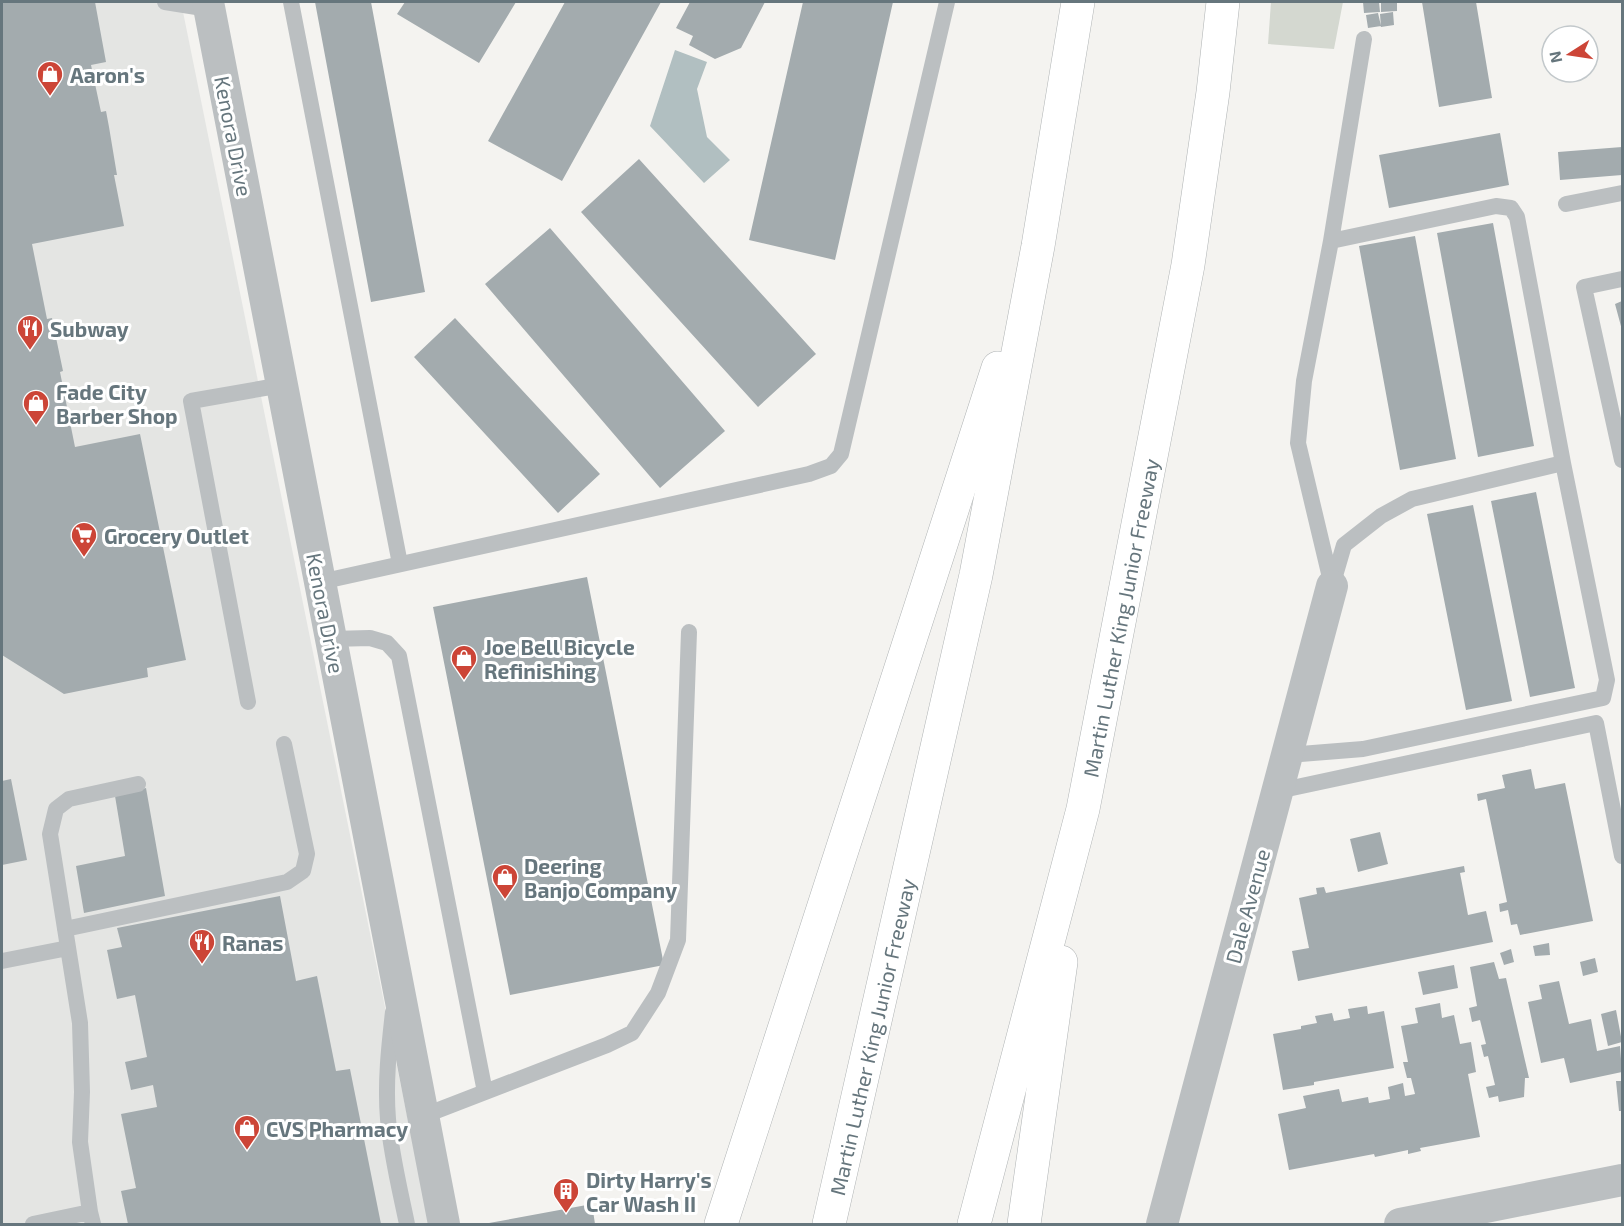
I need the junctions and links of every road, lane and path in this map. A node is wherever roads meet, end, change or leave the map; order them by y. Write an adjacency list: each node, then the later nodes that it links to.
1 (165, 2): 6 (lane)
2 (291, 2): 16 (lane)
3 (947, 2): 16 (lane)
4 (1078, 2): 11 (highway, Martin Luther King Junior Freeway)
5 (1222, 2): 26 (highway, Martin Luther King Junior Freeway)
6 (209, 5): 13 (street, Kenora Drive)
7 (1364, 39): 10 (lane)
8 (1623, 193): 9 (lane)
9 (1566, 204)
10 (1331, 241): 15 (lane); 18 (lane)
11 (1038, 246): 39 (highway); 40 (highway, Martin Luther King Junior Freeway)
12 (1623, 279): 14 (lane)
13 (282, 385): 17 (street, Kenora Drive); 21 (lane)
14 (1623, 460)
15 (1563, 464): 18 (lane); 23 (lane)
16 (400, 564): 17 (lane)
17 (320, 582): 20 (street, Kenora Drive)
18 (1332, 586): 23 (street, Dale Avenue)
19 (689, 632): 32 (lane)
20 (331, 639): 31 (street, Kenora Drive); 32 (lane)
21 (248, 702)
22 (284, 744): 28 (lane)
23 (1288, 754): 25 (street, Dale Avenue)
24 (138, 784): 28 (lane)
25 (1278, 791): 27 (lane); 43 (street, Dale Avenue)
26 (1083, 809): 41 (highway, Martin Luther King Junior Freeway); 42 (highway)
27 (1623, 856)
28 (65, 929): 29 (lane)
29 (68, 948): 30 (lane); 35 (lane)
30 (2, 961)
31 (396, 980): 33 (street, Kenora Drive); 37 (lane)
32 (485, 1092): 33 (lane)
33 (423, 1116): 38 (street, Kenora Drive)
34 (1623, 1180): 44 (street)
35 (92, 1218): 36 (lane)
36 (33, 1224)
37 (407, 1224)
38 (444, 1224)
39 (721, 1224)
40 (829, 1224)
41 (974, 1224)
42 (1024, 1224)
43 (1162, 1224)
44 (1400, 1224)

